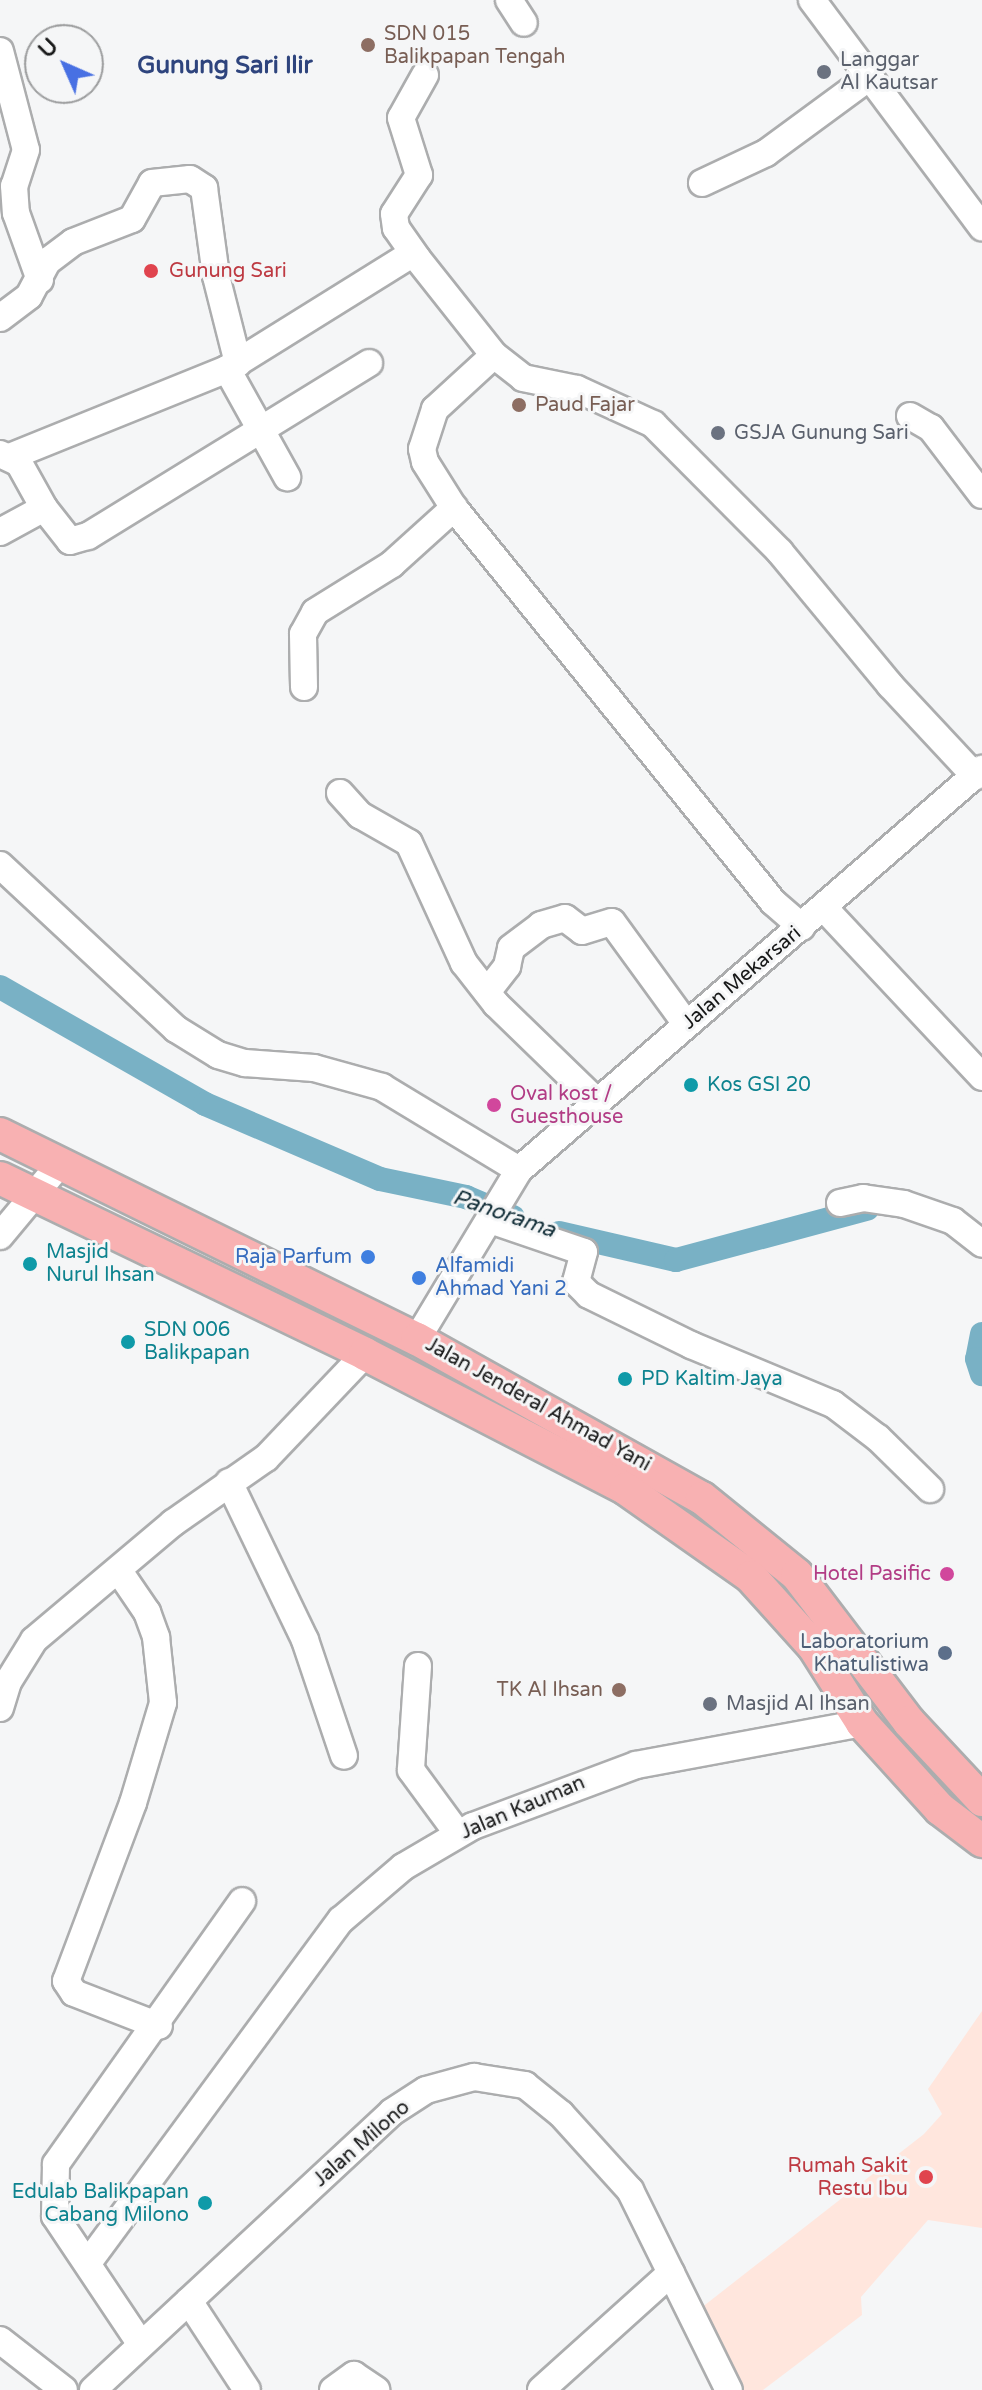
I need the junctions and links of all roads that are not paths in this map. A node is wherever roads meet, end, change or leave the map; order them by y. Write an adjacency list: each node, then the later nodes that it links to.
1 (509, 0): 3 (street)
2 (812, 0): 6 (street)
3 (524, 23)
4 (0, 51): 10 (street)
5 (425, 75): 9 (street)
6 (871, 76): 7 (street); 8 (street)
7 (702, 183)
8 (982, 227)
9 (413, 253): 12 (street); 14 (street)
10 (40, 280): 11 (street); 14 (street)
11 (0, 318)
12 (494, 355): 21 (street); 24 (street)
13 (369, 363): 16 (street)
14 (232, 366): 16 (street); 17 (street)
15 (910, 416): 19 (street)
16 (261, 427): 18 (street); 20 (street)
17 (6, 455): 20 (street)
18 (287, 477)
19 (982, 495)
20 (44, 508): 22 (street)
21 (454, 508): 23 (street); 28 (street)
22 (0, 532)
23 (304, 687)
24 (978, 772): 27 (street, Jalan Mekarsari)
25 (340, 793): 29 (street)
26 (0, 865): 37 (street)
27 (825, 909): 28 (street, Jalan Mekarsari); 31 (street)
28 (802, 927): 30 (street, Jalan Mekarsari)
29 (487, 992): 30 (street); 32 (street)
30 (686, 1024): 32 (street, Jalan Mekarsari)
31 (982, 1077)
32 (597, 1102): 37 (street, Jalan Mekarsari)
33 (0, 1134): 34 (main road, Jalan Jenderal Ahmad Yani)
34 (60, 1164): 36 (street); 41 (main road, Jalan Jenderal Ahmad Yani)
35 (0, 1178): 36 (main road, Jalan Jenderal Ahmad Yani)
36 (33, 1195): 39 (street); 42 (main road, Jalan Jenderal Ahmad Yani)
37 (503, 1198): 41 (street, Jalan Mekarsari); 44 (street)
38 (840, 1203): 40 (street)
39 (0, 1236)
40 (982, 1244)
41 (417, 1339): 50 (main road, Jalan Jenderal Ahmad Yani)
42 (365, 1354): 43 (street); 48 (main road, Jalan Jenderal Ahmad Yani)
43 (229, 1482): 45 (street); 49 (street)
44 (930, 1489)
45 (119, 1571): 47 (street); 54 (street)
46 (418, 1666): 51 (street)
47 (0, 1708)
48 (862, 1723): 51 (street, Jalan Kauman); 52 (main road, Jalan Jenderal Ahmad Yani)
49 (344, 1756)
50 (982, 1800)
51 (458, 1834): 55 (street, Jalan Kauman)
52 (982, 1841)
53 (242, 1901): 54 (street)
54 (159, 2026): 55 (street)
55 (90, 2260): 59 (street)
56 (671, 2273): 57 (street, Jalan Milono); 65 (street); 66 (street, Jalan Milono)
57 (189, 2301): 59 (street, Jalan Milono); 62 (street)
58 (0, 2340): 60 (street)
59 (140, 2343): 61 (street, Jalan Milono)
60 (64, 2390)
61 (93, 2390)
62 (247, 2390)
63 (333, 2390): 64 (street)
64 (376, 2390)
65 (541, 2390)
66 (729, 2390)

